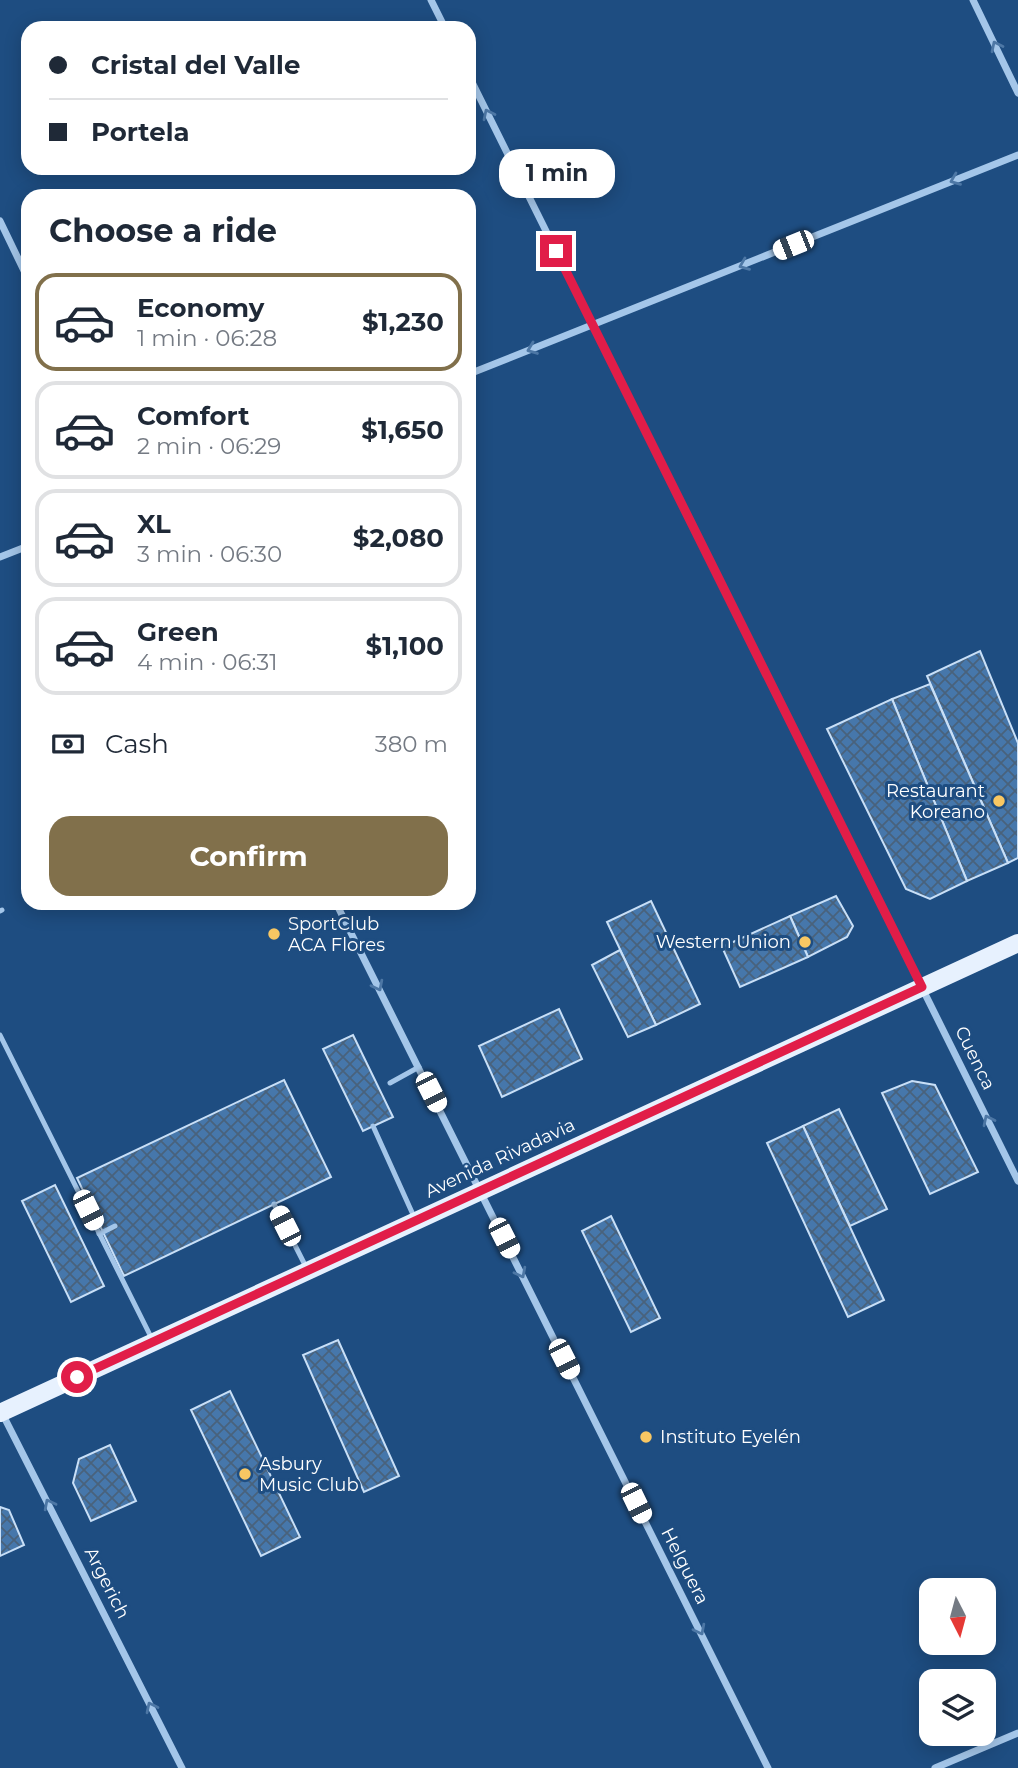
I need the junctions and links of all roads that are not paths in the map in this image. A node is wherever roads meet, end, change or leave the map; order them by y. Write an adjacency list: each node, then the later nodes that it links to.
1 (431, 0): 3 (street)
2 (973, 0): 5 (street, one-way to 2)
3 (442, 21)
4 (476, 90): 9 (street, Cuenca, one-way to 4)
5 (1018, 93)
6 (1018, 155): 9 (street, one-way to 9)
7 (0, 221): 8 (street)
8 (21, 264)
9 (593, 326): 10 (street, one-way to 10); 15 (street, Cuenca)
10 (476, 371)
11 (21, 549): 12 (street)
12 (0, 557)
13 (340, 910): 17 (street, Helguera, one-way to 17)
14 (1018, 943): 15 (main road, Avenida Rivadavia)
15 (922, 987): 20 (street, Cuenca, one-way to 15); 21 (main road, Avenida Rivadavia)
16 (0, 1035): 25 (lane)
17 (419, 1068): 18 (lane); 21 (street, Helguera)
18 (390, 1083)
19 (373, 1126): 23 (lane)
20 (1018, 1181)
21 (480, 1190): 23 (main road, Avenida Rivadavia); 31 (street, Helguera, one-way to 31)
22 (274, 1204): 26 (lane)
23 (415, 1220): 26 (main road, Avenida Rivadavia)
24 (115, 1226): 25 (lane)
25 (99, 1234): 27 (lane)
26 (307, 1270): 27 (main road, Avenida Rivadavia)
27 (153, 1342): 28 (main road, Avenida Rivadavia)
28 (0, 1412): 30 (street, Argerich, one-way to 28)
29 (1018, 1733): 32 (street)
30 (182, 1768)
31 (768, 1768)
32 (935, 1768)

